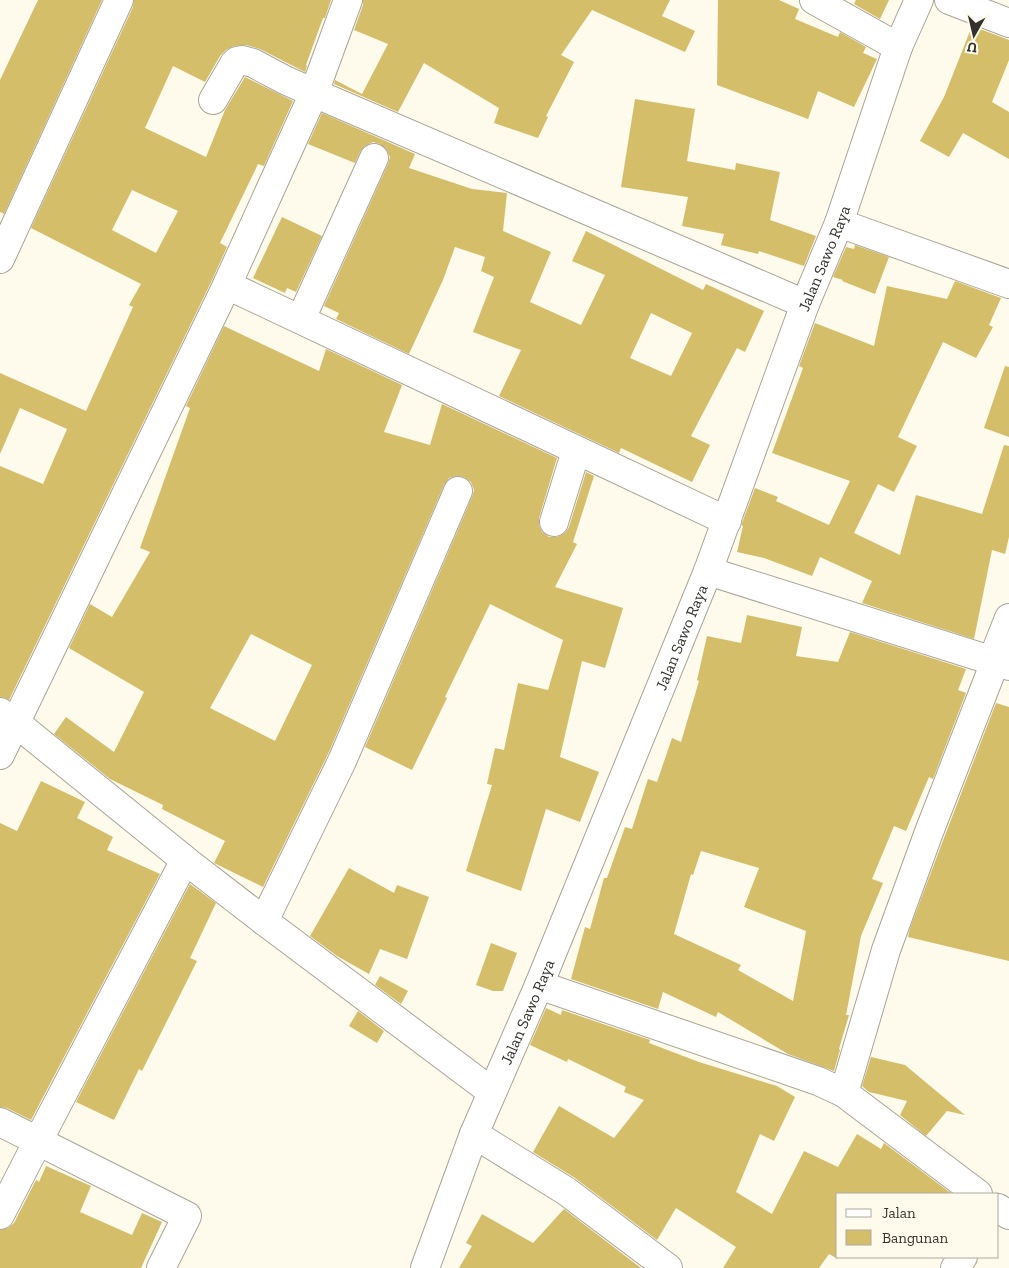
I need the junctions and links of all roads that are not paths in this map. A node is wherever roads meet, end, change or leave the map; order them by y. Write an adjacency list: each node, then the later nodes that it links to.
1 (119, 0): 12 (street)
2 (348, 0): 8 (street)
3 (814, 0): 7 (street)
4 (919, 0): 7 (street, Jalan Sawo Raya)
5 (949, 0): 6 (street)
6 (1009, 23)
7 (898, 47): 11 (street, Jalan Sawo Raya)
8 (314, 93): 9 (street); 14 (street); 15 (street)
9 (212, 100)
10 (374, 158): 16 (street)
11 (840, 223): 13 (street); 15 (street, Jalan Sawo Raya)
12 (0, 259)
13 (1009, 284)
14 (227, 285): 16 (street); 24 (street)
15 (805, 304): 19 (street, Jalan Sawo Raya)
16 (301, 319): 17 (street)
17 (576, 450): 19 (street); 20 (street)
18 (458, 491): 27 (street)
19 (726, 521): 21 (street, Jalan Sawo Raya)
20 (554, 522)
21 (708, 572): 23 (street); 28 (street, Jalan Sawo Raya)
22 (1009, 618): 23 (street)
23 (999, 663): 30 (street)
24 (8, 718): 25 (street); 26 (street)
25 (0, 755)
26 (186, 860): 27 (street); 33 (street)
27 (264, 921): 29 (street)
28 (539, 985): 29 (street, Jalan Sawo Raya); 30 (street)
29 (492, 1092): 32 (street, Jalan Sawo Raya)
30 (844, 1093): 34 (street)
31 (0, 1122): 33 (street)
32 (474, 1134): 37 (street, Jalan Sawo Raya); 38 (street)
33 (38, 1141): 35 (street); 36 (street)
34 (977, 1193)
35 (0, 1215)
36 (161, 1268)
37 (426, 1268)
38 (668, 1268)

